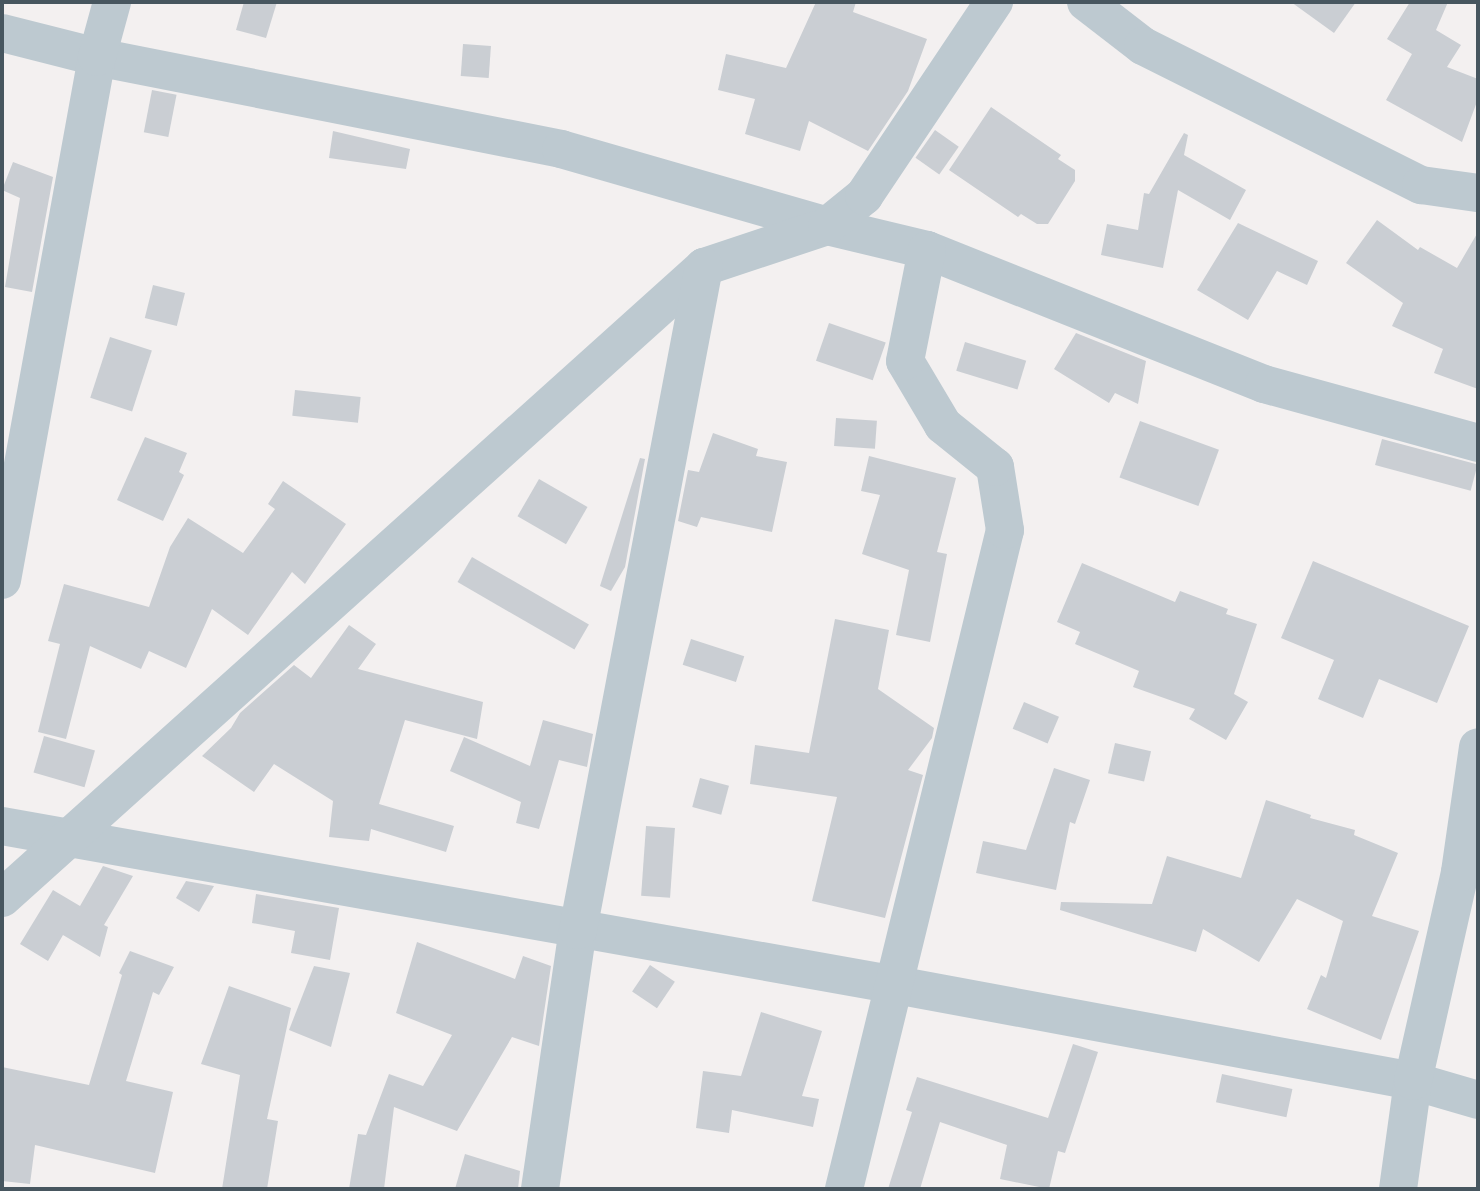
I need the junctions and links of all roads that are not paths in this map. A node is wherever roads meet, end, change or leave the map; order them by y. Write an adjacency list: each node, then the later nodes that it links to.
1 (112, 2): 5 (street)
2 (994, 2): 7 (street)
3 (1086, 2): 6 (street)
4 (2, 33): 5 (street)
5 (97, 57): 7 (street); 11 (street)
6 (1478, 193)
7 (827, 226): 8 (street); 9 (street)
8 (927, 250): 10 (street); 17 (street)
9 (704, 267): 14 (street); 16 (street)
10 (1478, 443)
11 (2, 580)
12 (1478, 747): 18 (street)
13 (2, 826): 14 (street)
14 (69, 838): 15 (street); 16 (street)
15 (2, 898)
16 (578, 930): 17 (street); 20 (street)
17 (896, 985): 18 (street); 21 (street)
18 (1413, 1081): 19 (street); 22 (street)
19 (1478, 1100)
20 (540, 1189)
21 (844, 1189)
22 (1398, 1189)

